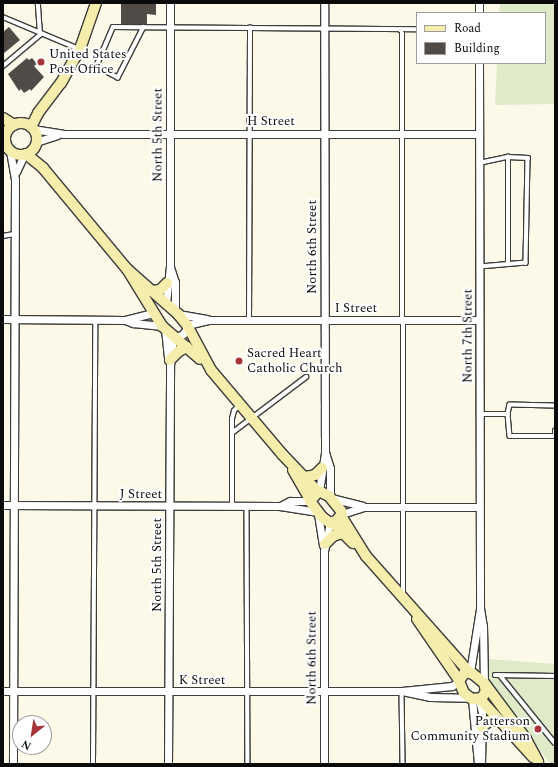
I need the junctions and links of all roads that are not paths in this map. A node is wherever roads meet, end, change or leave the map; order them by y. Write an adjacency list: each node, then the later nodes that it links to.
1 (38, 3): 12 (lane)
2 (96, 3): 13 (main road)
3 (170, 3): 7 (street, North 5th Street)
4 (324, 3): 10 (street, North 6th Street)
5 (3, 17): 12 (lane)
6 (144, 28): 6 (lane); 7 (lane)
7 (170, 28): 8 (lane); 21 (street, North 5th Street)
8 (250, 28): 10 (lane); 22 (lane)
9 (416, 28): 11 (lane)
10 (324, 29): 11 (lane); 24 (street, North 6th Street)
11 (402, 29): 25 (lane)
12 (40, 35): 13 (lane); 15 (lane)
13 (80, 49): 16 (main road)
14 (479, 64): 26 (street, North 7th Street)
15 (3, 66)
16 (41, 108): 19 (main road); 20 (main road)
17 (3, 118): 20 (main road)
18 (3, 122): 20 (main road)
19 (32, 128): 20 (main road); 23 (street, H Street); 27 (main road)
20 (9, 131): 28 (main road)
21 (170, 133): 22 (street, H Street); 23 (street, H Street); 38 (street, North 5th Street)
22 (249, 133): 24 (street, H Street); 50 (lane)
23 (63, 134): 27 (street, H Street)
24 (324, 134): 25 (street, H Street); 51 (street, North 6th Street)
25 (403, 134): 26 (street, H Street); 52 (lane)
26 (479, 134): 31 (street, North 7th Street)
27 (36, 143): 29 (main road); 32 (main road)
28 (7, 150): 29 (main road); 33 (street)
29 (25, 154): 32 (main road); 33 (street)
30 (508, 157): 31 (lane); 36 (lane); 36 (lane)
31 (479, 163): 37 (street, North 7th Street)
32 (43, 168): 39 (main road)
33 (15, 179): 34 (street)
34 (14, 234): 35 (lane); 46 (street)
35 (3, 236)
36 (508, 264): 37 (lane)
37 (480, 266): 53 (street, North 7th Street)
38 (170, 267): 40 (street, North 5th Street); 44 (street, North 5th Street)
39 (127, 269): 41 (main road); 43 (main road)
40 (167, 283): 41 (main road); 42 (street, North 5th Street)
41 (151, 292): 42 (main road)
42 (165, 303): 43 (street); 44 (main road)
43 (154, 313): 48 (street); 54 (main road)
44 (177, 313): 49 (street, I Street); 55 (main road)
45 (3, 319): 46 (street)
46 (14, 319): 47 (street); 76 (street)
47 (95, 319): 48 (street); 77 (lane)
48 (125, 320): 54 (street)
49 (209, 320): 50 (street, I Street); 55 (street, I Street)
50 (249, 320): 51 (street, I Street)
51 (324, 320): 52 (street, I Street); 68 (street, North 6th Street)
52 (404, 320): 53 (street, I Street); 83 (lane)
53 (479, 320): 63 (street, North 7th Street)
54 (163, 327): 56 (main road); 58 (street, North 5th Street)
55 (187, 327): 56 (street); 59 (main road)
56 (175, 336): 57 (main road); 58 (street, North 5th Street)
57 (188, 347): 58 (main road); 59 (main road)
58 (170, 363): 78 (street, North 5th Street)
59 (211, 370): 61 (main road)
60 (306, 377): 65 (lane)
61 (240, 405): 65 (main road); 67 (lane)
62 (555, 406): 64 (lane)
63 (480, 414): 64 (lane); 84 (street, North 7th Street)
64 (508, 414): 66 (lane)
65 (253, 420): 67 (lane); 69 (main road)
66 (555, 431)
67 (232, 433): 79 (lane)
68 (325, 452): 70 (street, North 6th Street); 73 (street)
69 (282, 454): 71 (main road); 74 (main road)
70 (322, 468): 71 (main road); 72 (street, North 6th Street)
71 (305, 477): 72 (main road)
72 (319, 491): 73 (main road); 74 (main road)
73 (331, 498): 82 (street); 86 (main road)
74 (310, 500): 81 (street, J Street); 85 (main road)
75 (3, 506): 76 (street, J Street)
76 (14, 506): 77 (street, J Street); 101 (street)
77 (95, 506): 78 (street, J Street); 103 (lane)
78 (169, 506): 79 (street, J Street); 104 (street, North 5th Street)
79 (232, 506): 80 (street, J Street)
80 (247, 506): 81 (street, J Street); 105 (lane)
81 (280, 506): 85 (street, J Street)
82 (364, 506): 83 (street); 86 (street)
83 (404, 506): 84 (street); 91 (lane)
84 (479, 507): 92 (street, North 7th Street)
85 (317, 512): 87 (main road); 89 (street, North 6th Street)
86 (341, 515): 87 (main road); 90 (main road)
87 (331, 523): 88 (main road); 89 (street, North 6th Street)
88 (342, 533): 89 (main road); 90 (main road)
89 (325, 548): 106 (street, North 6th Street)
90 (366, 556): 91 (main road)
91 (404, 601): 93 (main road)
92 (480, 608): 94 (street, North 7th Street); 99 (street, North 7th Street)
93 (414, 612): 94 (main road); 98 (main road)
94 (469, 672): 98 (main road); 99 (main road)
95 (495, 675): 96 (lane)
96 (500, 675): 97 (lane); 110 (lane)
97 (555, 676)
98 (459, 680): 102 (street, K Street); 107 (main road)
99 (484, 683): 107 (main road); 111 (main road)
100 (3, 691): 101 (street, K Street)
101 (14, 691): 103 (street, K Street); 112 (street)
102 (402, 691): 106 (street, K Street); 107 (street, K Street); 117 (lane)
103 (93, 692): 104 (street, K Street); 113 (lane)
104 (168, 692): 105 (street, K Street); 114 (street, North 5th Street)
105 (249, 692): 106 (street, K Street); 115 (lane)
106 (324, 693): 116 (street, North 6th Street)
107 (475, 699): 108 (main road); 109 (street); 118 (street)
108 (499, 721): 109 (main road); 111 (main road)
109 (482, 727): 118 (street)
110 (555, 743)
111 (539, 763)
112 (13, 764)
113 (94, 764)
114 (168, 764)
115 (248, 764)
116 (324, 764)
117 (403, 764)
118 (479, 764)

